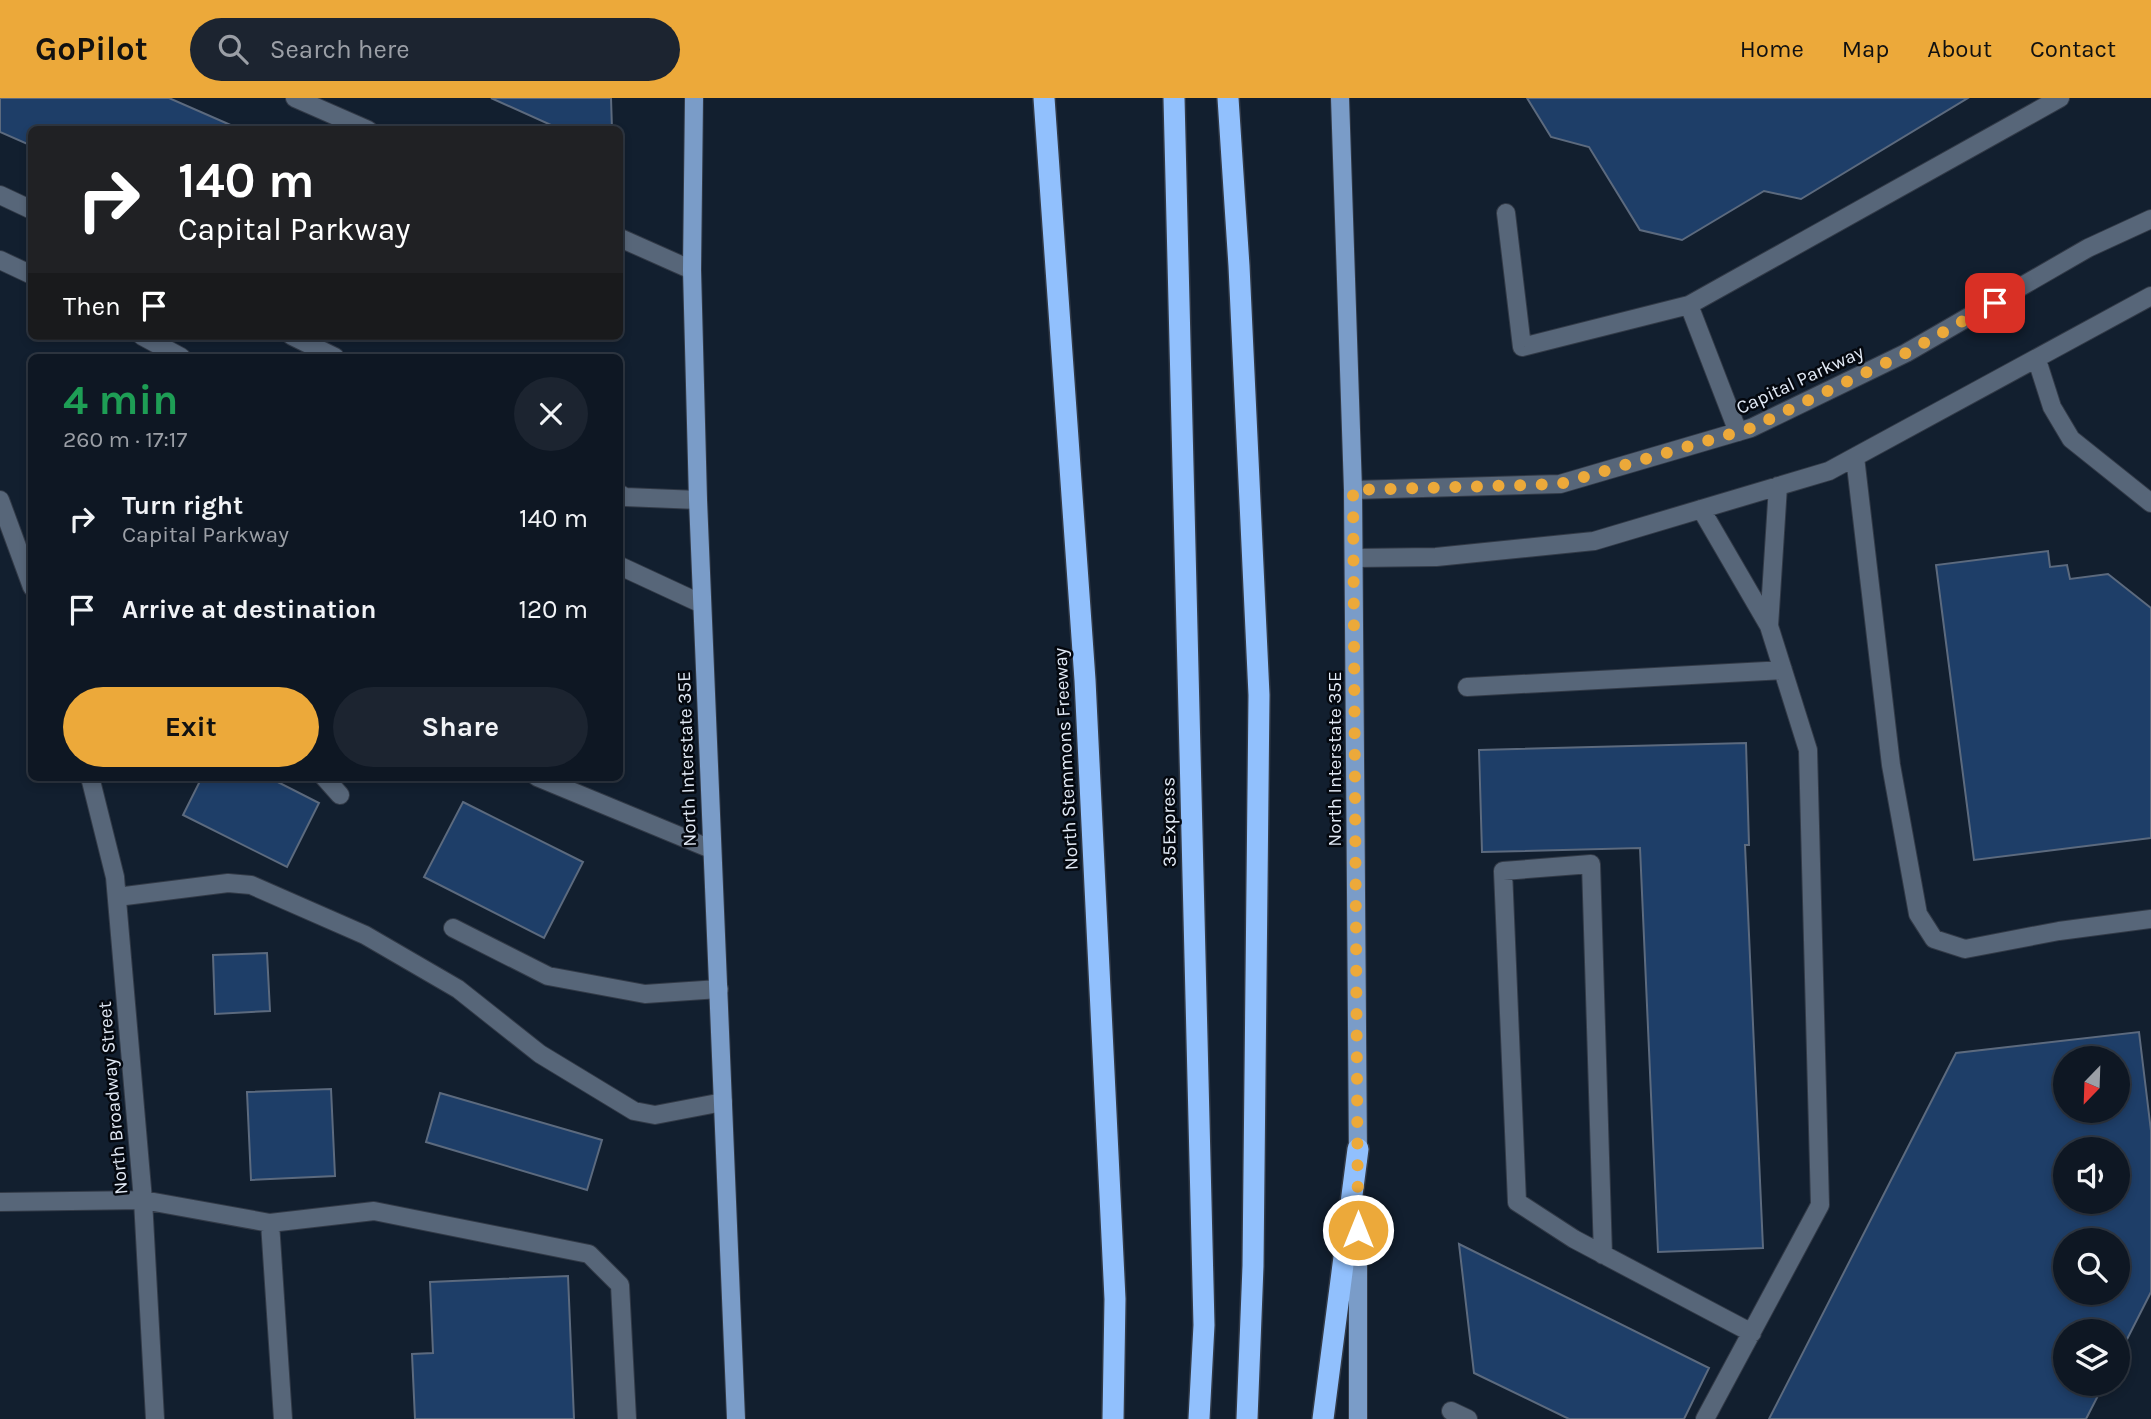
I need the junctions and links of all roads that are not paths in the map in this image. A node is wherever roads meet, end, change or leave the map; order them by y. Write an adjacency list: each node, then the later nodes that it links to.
1 (295, 98): 8 (street)
2 (694, 98): 15 (main road, North Interstate 35E)
3 (1044, 98): 61 (highway, North Stemmons Freeway)
4 (1174, 98): 62 (highway, 35Express)
5 (1228, 98): 63 (highway)
6 (1340, 98): 27 (main road, North Interstate 35E)
7 (2060, 98): 18 (street)
8 (359, 126)
9 (0, 195): 10 (street)
10 (28, 209)
11 (1506, 213): 18 (street)
12 (2151, 219): 24 (street, Capital Parkway)
13 (623, 239): 15 (street)
14 (0, 260): 16 (street)
15 (692, 270): 30 (main road, North Interstate 35E)
16 (28, 273)
17 (2151, 296): 23 (street)
18 (1689, 305): 24 (street)
19 (149, 340): 21 (street)
20 (300, 340): 22 (street)
21 (175, 354)
22 (329, 354)
23 (2036, 360): 25 (street); 31 (street)
24 (1738, 432): 27 (street, Capital Parkway)
25 (1855, 457): 26 (street); 46 (street)
26 (1778, 486): 32 (street); 37 (street)
27 (1353, 490): 33 (main road, North Interstate 35E)
28 (623, 496): 30 (street)
29 (0, 500): 35 (street)
30 (698, 500): 36 (main road, North Interstate 35E)
31 (2151, 503)
32 (1701, 509): 33 (street); 37 (street)
33 (1354, 558): 50 (main road, North Interstate 35E)
34 (623, 567): 36 (street)
35 (28, 576)
36 (702, 604): 44 (main road, North Interstate 35E)
37 (1769, 626): 38 (street)
38 (1783, 670): 39 (street); 55 (street)
39 (1467, 687)
40 (91, 781): 45 (street, North Broadway Street)
41 (328, 781): 43 (street)
42 (547, 781): 44 (street)
43 (340, 795)
44 (712, 849): 48 (main road, North Interstate 35E)
45 (117, 897): 49 (street); 51 (street, North Broadway Street)
46 (2151, 919)
47 (453, 928): 48 (street)
48 (719, 989): 49 (main road, North Interstate 35E)
49 (723, 1102): 60 (main road, North Interstate 35E)
50 (1358, 1149): 64 (highway); 65 (main road, North Interstate 35E)
51 (143, 1200): 52 (street); 53 (street); 57 (street, North Broadway Street)
52 (0, 1202)
53 (270, 1223): 58 (street); 59 (street)
54 (1603, 1255): 54 (street); 55 (street)
55 (1752, 1333): 67 (street)
56 (1451, 1411): 66 (street)
57 (155, 1419)
58 (283, 1419)
59 (627, 1419)
60 (736, 1419)
61 (1112, 1419)
62 (1199, 1419)
63 (1247, 1419)
64 (1323, 1419)
65 (1358, 1419)
66 (1468, 1419)
67 (1705, 1419)

